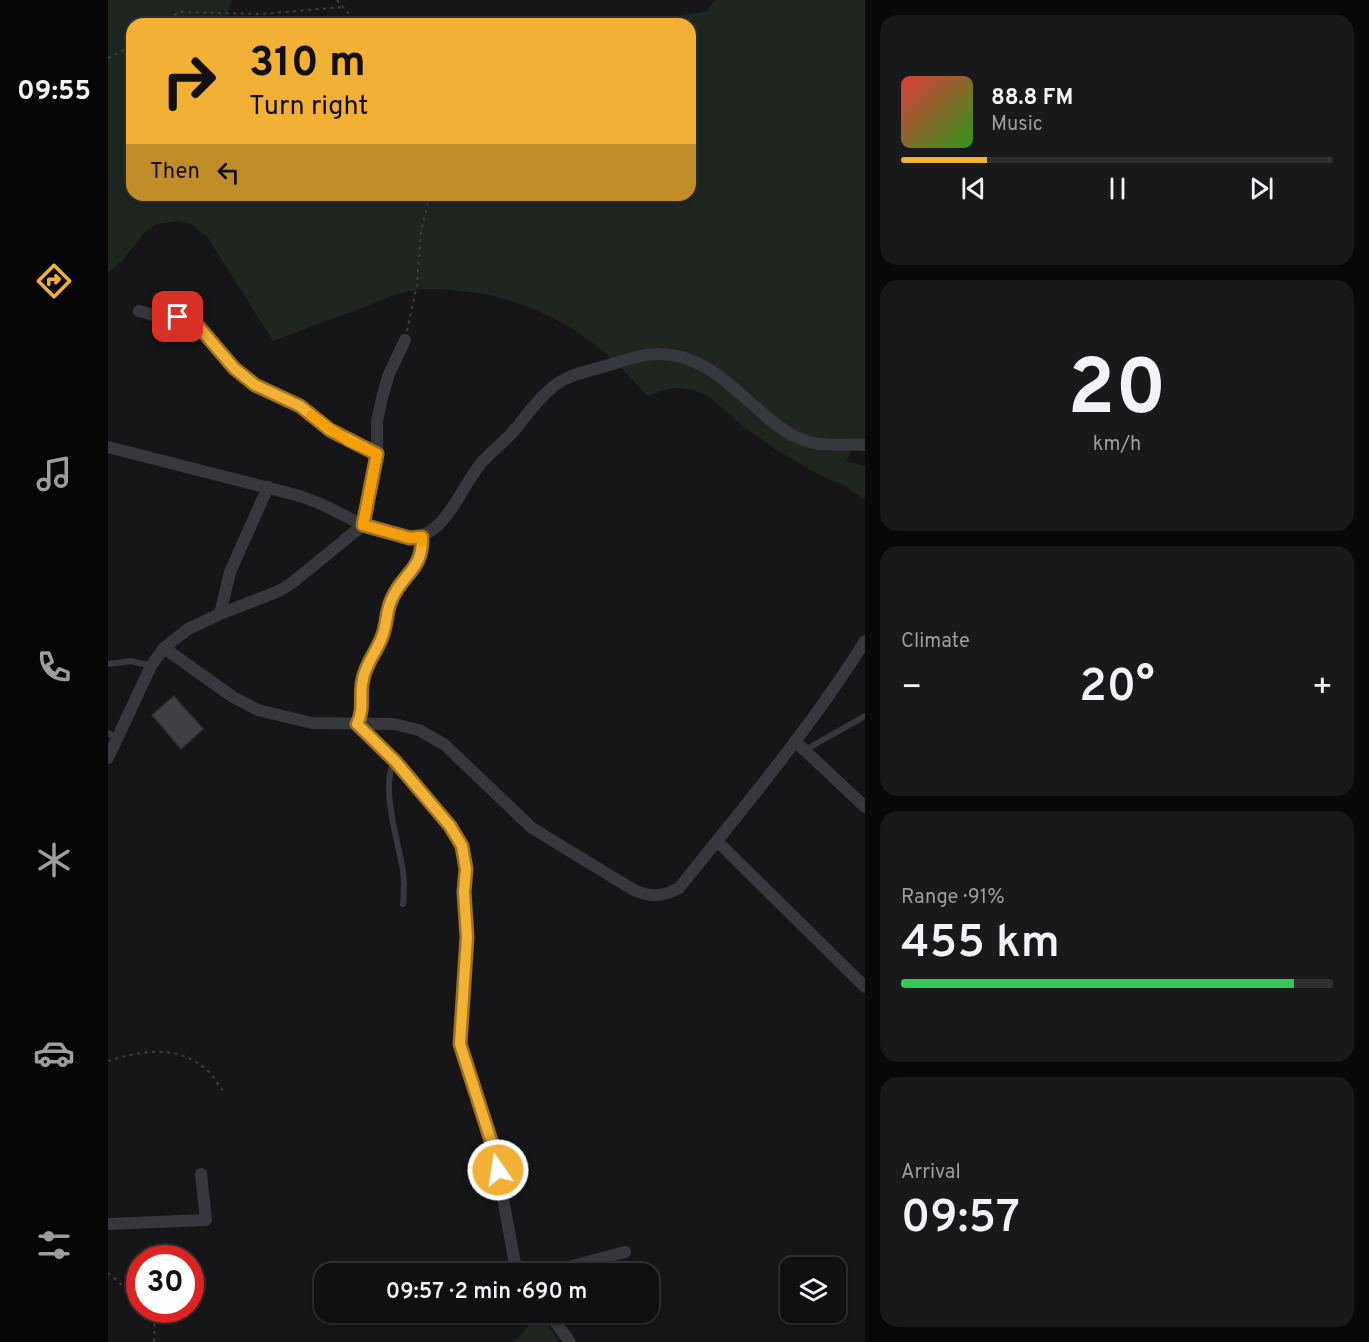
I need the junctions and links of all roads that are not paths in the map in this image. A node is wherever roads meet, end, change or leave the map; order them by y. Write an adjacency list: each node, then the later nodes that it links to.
1 (139, 311): 5 (street)
2 (405, 340): 5 (street)
3 (865, 445): 8 (street)
4 (108, 447): 6 (street)
5 (377, 454): 7 (street)
6 (268, 487): 7 (street); 9 (street)
7 (363, 525): 8 (street); 9 (street)
8 (422, 537): 15 (street)
9 (219, 614): 11 (street)
10 (865, 641): 17 (street)
11 (164, 648): 13 (street); 15 (street)
12 (108, 664): 13 (lane)
13 (151, 666): 16 (street)
14 (865, 716): 17 (lane)
15 (357, 724): 19 (street); 21 (street)
16 (112, 736): 18 (street)
17 (799, 746): 20 (street); 21 (street)
18 (108, 758)
19 (395, 761): 22 (lane); 27 (street)
20 (865, 807)
21 (717, 841): 23 (street)
22 (404, 904)
23 (865, 987)
24 (201, 1174): 25 (street)
25 (108, 1224)
26 (625, 1252): 28 (street)
27 (515, 1263)
28 (584, 1263)
29 (556, 1323): 30 (street)
30 (570, 1342)

